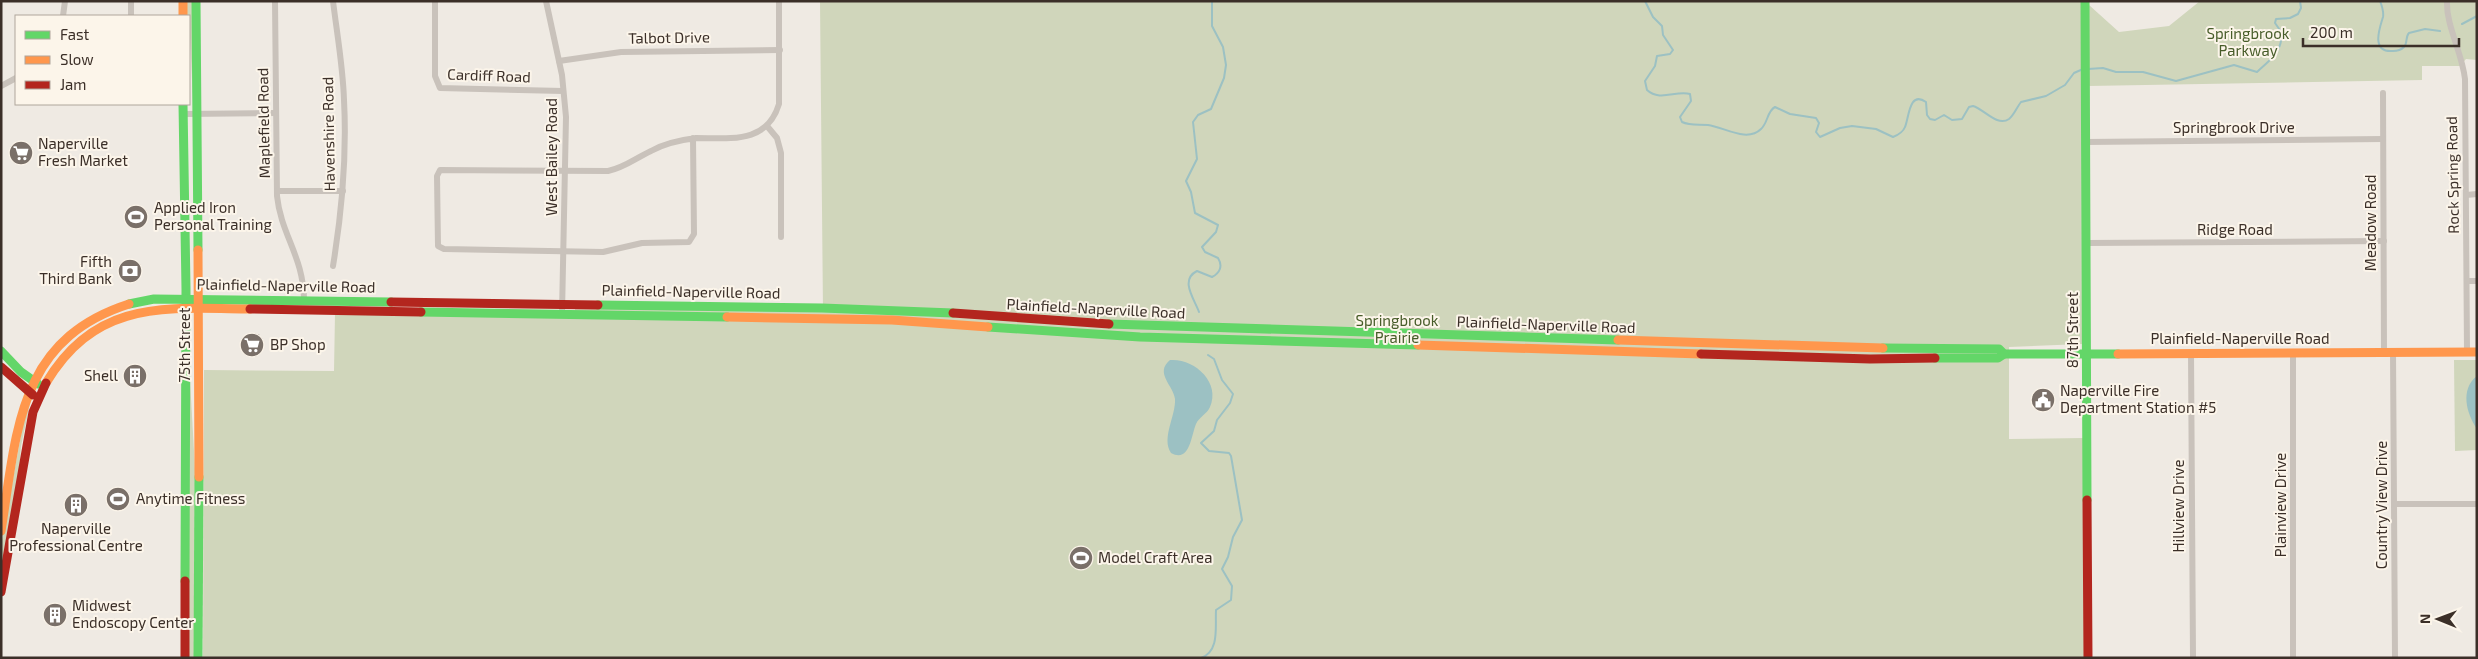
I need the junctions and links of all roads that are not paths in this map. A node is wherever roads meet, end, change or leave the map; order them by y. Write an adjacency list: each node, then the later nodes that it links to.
1 (65, 1): 12 (street)
2 (131, 1): 13 (street)
3 (182, 1): 14 (main road)
4 (196, 1): 23 (main road, 75th Street)
5 (275, 1): 24 (street, Maplefield Road)
6 (333, 1): 31 (street, Havenshire Road)
7 (435, 1): 19 (street, Cardiff Road)
8 (546, 1): 16 (street, West Bailey Road)
9 (779, 1): 15 (street)
10 (2085, 1): 28 (main road, 87th Street)
11 (2448, 1): 32 (street, Rock Spring Road)
12 (62, 15)
13 (131, 15)
14 (183, 15)
15 (780, 50): 16 (street, Talbot Drive); 25 (street)
16 (559, 61): 19 (street, West Bailey Road)
17 (15, 79): 18 (street)
18 (1, 86)
19 (564, 90): 29 (street, West Bailey Road)
20 (2383, 93): 27 (street, Meadow Road)
21 (184, 105): 22 (main road, 75th Street)
22 (184, 114): 23 (street); 41 (main road, 75th Street)
23 (197, 114): 24 (street); 42 (main road, 75th Street)
24 (276, 114): 30 (street, Maplefield Road)
25 (767, 126): 26 (street); 34 (street)
26 (693, 138): 29 (street); 37 (street)
27 (2383, 139): 28 (street, Springbrook Drive); 35 (street, Meadow Road)
28 (2086, 142): 36 (main road, 87th Street)
29 (565, 171): 37 (street, West Bailey Road); 37 (street)
30 (277, 191): 31 (street); 43 (street, Maplefield Road)
31 (343, 191): 38 (street, Havenshire Road)
32 (2466, 194): 33 (street); 40 (street, Rock Spring Road)
33 (2477, 194)
34 (781, 237)
35 (2384, 241): 36 (street, Ridge Road); 49 (street, Meadow Road)
36 (2086, 243): 51 (main road, 87th Street)
37 (564, 251): 44 (street, West Bailey Road)
38 (333, 266)
39 (2477, 281): 40 (street)
40 (2467, 282): 50 (street, Rock Spring Road)
41 (186, 298): 42 (main road, Plainfield-Naperville Road); 45 (main road, 75th Street); 56 (main road, Plainfield-Naperville Road)
42 (198, 298): 43 (main road, Plainfield-Naperville Road); 46 (main road, 75th Street)
43 (304, 300): 44 (main road, Plainfield-Naperville Road)
44 (563, 304): 47 (street, West Bailey Road); 54 (main road, Plainfield-Naperville Road)
45 (186, 308): 46 (main road, Plainfield-Naperville Road); 57 (main road, Plainfield-Naperville Road); 65 (main road, 75th Street)
46 (198, 308): 47 (main road, Plainfield-Naperville Road); 66 (main road, 75th Street)
47 (562, 314): 54 (main road, Plainfield-Naperville Road)
48 (1, 351): 56 (main road)
49 (2388, 352): 50 (main road, Plainfield-Naperville Road); 53 (main road, Plainfield-Naperville Road); 60 (street, Country View Drive)
50 (2472, 352)
51 (2087, 353): 52 (main road, Plainfield-Naperville Road); 54 (main road, Plainfield-Naperville Road); 67 (main road, 87th Street)
52 (2191, 353): 53 (main road, Plainfield-Naperville Road); 68 (street, Hillview Drive)
53 (2293, 353): 69 (street, Plainview Drive)
54 (2004, 354)
55 (1, 368): 58 (main road)
56 (33, 381): 57 (main road); 58 (main road, Plainfield-Naperville Road)
57 (43, 387): 59 (main road, Plainfield-Naperville Road)
58 (29, 392): 59 (main road); 62 (main road, Plainfield-Naperville Road)
59 (37, 398): 64 (main road, Plainfield-Naperville Road)
60 (2394, 504): 61 (street); 70 (street, Country View Drive)
61 (2477, 504)
62 (3, 515): 63 (main road, Plainfield-Naperville Road)
63 (1, 531)
64 (1, 592)
65 (185, 658)
66 (198, 658)
67 (2088, 658)
68 (2193, 658)
69 (2293, 658)
70 (2395, 658)

